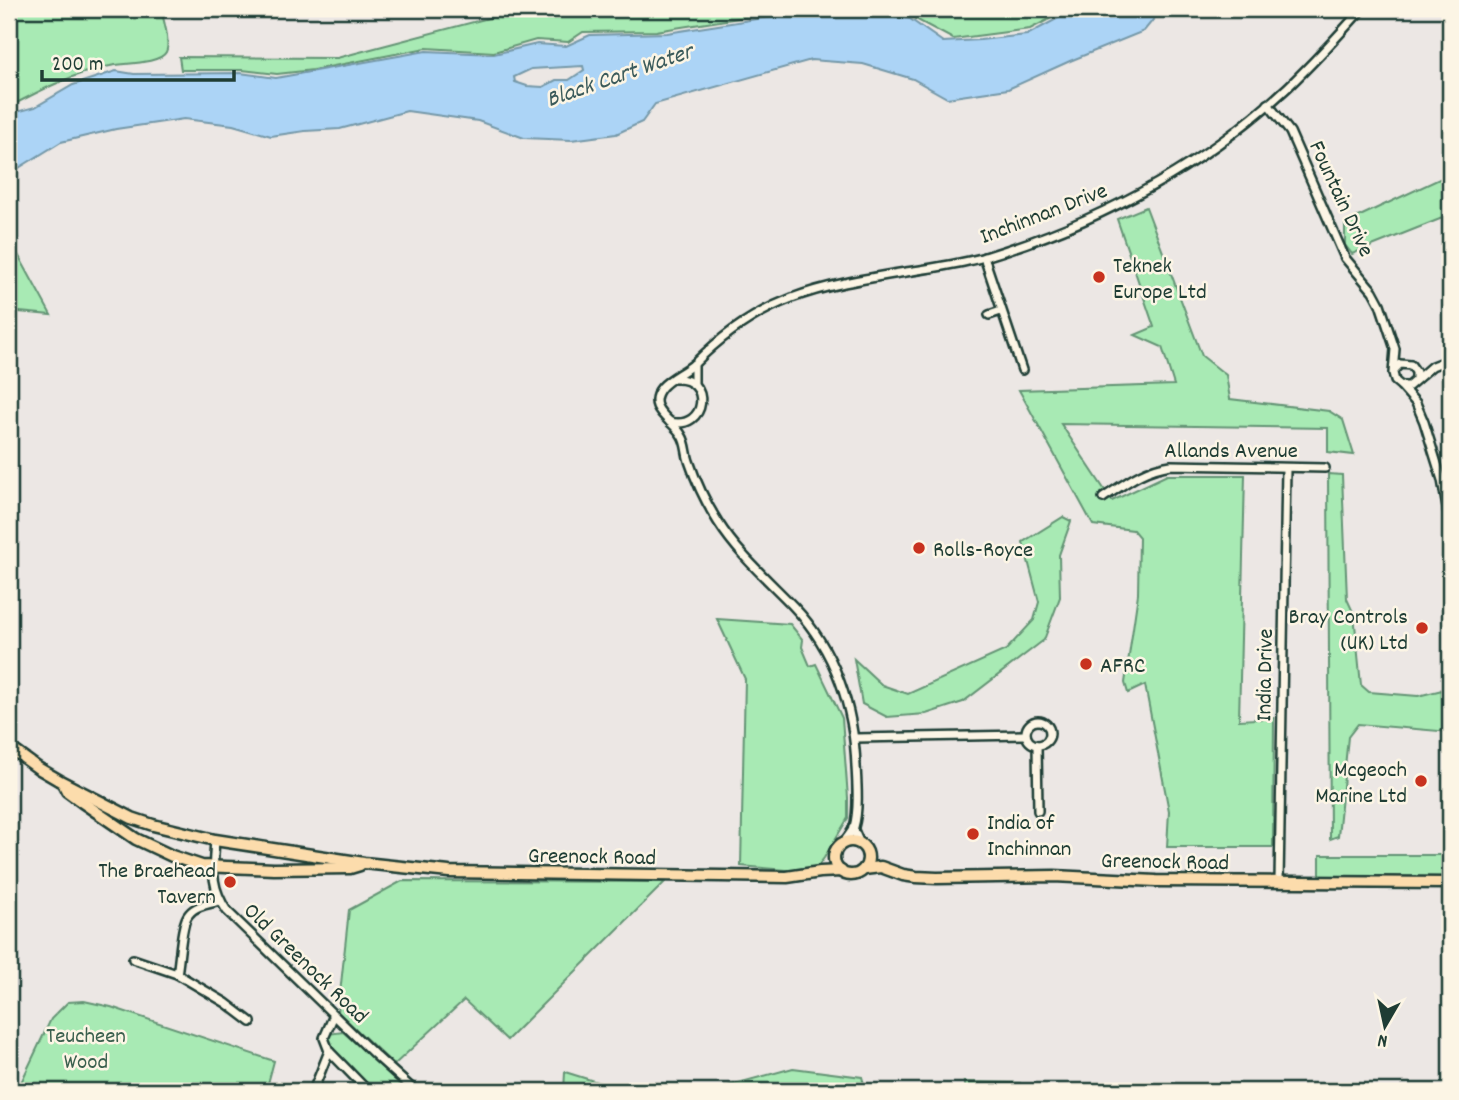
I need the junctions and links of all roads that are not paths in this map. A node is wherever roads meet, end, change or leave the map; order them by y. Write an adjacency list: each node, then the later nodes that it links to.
1 (1362, 9): 2 (street, Inchinnan Drive)
2 (1268, 104): 3 (street, Inchinnan Drive); 6 (street, Fountain Drive)
3 (984, 257): 4 (street); 8 (street, Inchinnan Drive)
4 (1001, 311): 5 (street); 12 (street)
5 (989, 315)
6 (1395, 349): 9 (street, Fountain Drive); 11 (street, Fountain Drive)
7 (1450, 359): 10 (street)
8 (694, 364): 13 (street, Inchinnan Drive); 15 (street)
9 (1409, 364): 10 (street); 11 (street); 14 (street)
10 (1432, 366): 14 (street)
11 (1395, 369): 16 (street)
12 (1022, 370)
13 (672, 380): 15 (street); 19 (street)
14 (1415, 380): 16 (street); 17 (street)
15 (694, 384): 18 (street)
16 (1401, 386): 17 (street)
17 (1416, 402): 23 (street)
18 (691, 420): 19 (street); 20 (street)
19 (670, 421): 20 (street)
20 (685, 441): 27 (street)
21 (1286, 468): 22 (street, Allands Avenue); 24 (street, Allands Avenue); 46 (street, India Drive)
22 (1325, 468)
23 (1446, 479): 25 (street)
24 (1103, 498)
25 (1450, 524)
26 (1026, 734): 27 (street); 28 (street); 28 (street)
27 (855, 738): 32 (street)
28 (1037, 745): 31 (street)
29 (9, 747): 30 (main road, Greenock Road)
30 (62, 782): 33 (main road, Greenock Road); 41 (main road, Greenock Road)
31 (1038, 811)
32 (853, 828): 34 (street); 35 (street)
33 (215, 840): 36 (main road, Greenock Road); 41 (street, Old Greenock Road)
34 (843, 844): 35 (main road); 38 (main road)
35 (860, 844): 37 (main road)
36 (270, 849): 39 (main road, Greenock Road); 42 (main road)
37 (867, 853): 40 (main road, Greenock Road); 43 (main road)
38 (834, 858): 44 (main road); 45 (main road)
39 (364, 863): 42 (main road, Greenock Road); 44 (main road, Greenock Road)
40 (881, 866): 43 (main road, Greenock Road); 46 (main road, Greenock Road)
41 (213, 867): 42 (main road, Greenock Road); 48 (street, Old Greenock Road)
42 (271, 869)
43 (864, 869): 45 (main road)
44 (820, 872): 45 (main road, Greenock Road)
45 (841, 872)
46 (1279, 882): 47 (main road, Greenock Road)
47 (1450, 883)
48 (220, 901): 50 (street); 51 (street, Old Greenock Road)
49 (133, 959): 50 (street)
50 (177, 974): 52 (street)
51 (334, 1015): 53 (street); 56 (street, Old Greenock Road)
52 (251, 1022)
53 (329, 1051): 54 (street); 55 (street)
54 (313, 1091)
55 (368, 1091)
56 (415, 1091)

